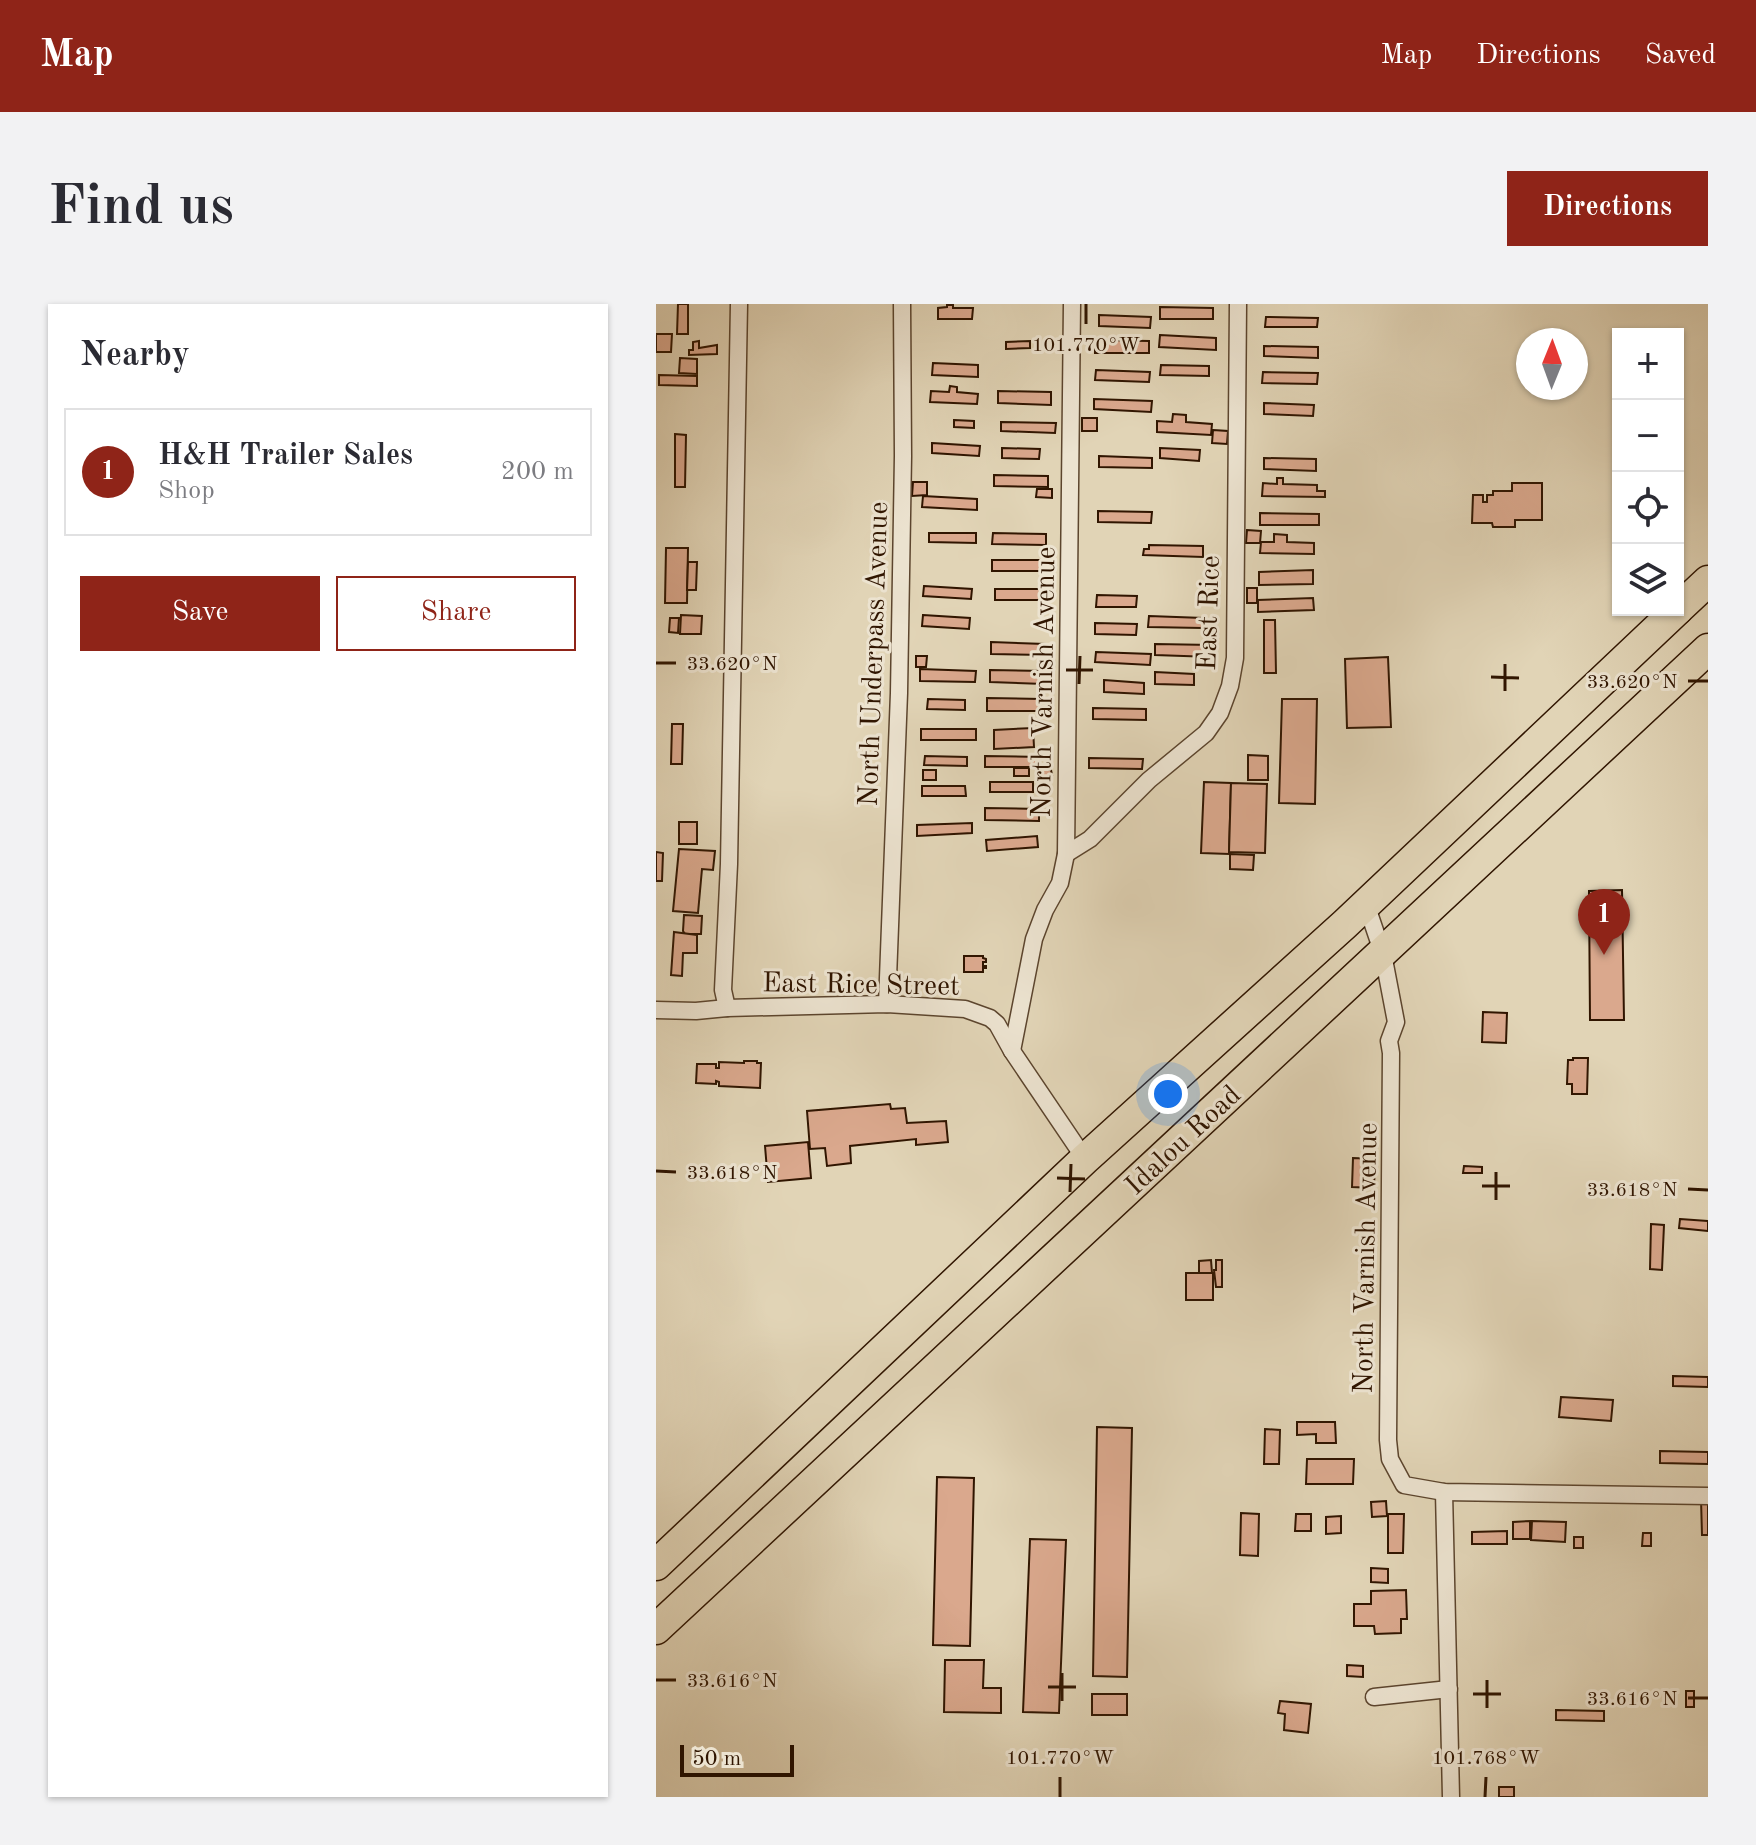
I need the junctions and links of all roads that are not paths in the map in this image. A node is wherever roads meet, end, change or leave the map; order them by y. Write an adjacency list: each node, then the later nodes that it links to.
1 (739, 304): 13 (street)
2 (902, 304): 12 (street, North Underpass Avenue)
3 (1072, 304): 9 (street, North Varnish Avenue)
4 (1238, 304): 9 (street, East Rice)
5 (1708, 581): 6 (highway, Idalou Road)
6 (1684, 604)
7 (1672, 616): 10 (highway, Idalou Road)
8 (1708, 649): 11 (highway, Idalou Road)
9 (1066, 854): 15 (street, North Varnish Avenue)
10 (1366, 904): 11 (street, North Varnish Avenue); 16 (highway, Idalou Road)
11 (1383, 954): 18 (highway, Idalou Road); 19 (street, North Varnish Avenue)
12 (887, 1004): 13 (street, East Rice Street); 15 (street, East Rice Street)
13 (727, 1008): 14 (street, East Rice Street)
14 (656, 1010)
15 (1012, 1051): 16 (street, East Rice Street)
16 (1085, 1159): 17 (highway, Idalou Road)
17 (903, 1332): 18 (highway); 21 (highway, Idalou Road)
18 (936, 1367): 22 (highway, Idalou Road)
19 (1444, 1492): 20 (street); 23 (street)
20 (1708, 1496)
21 (656, 1565)
22 (656, 1629)
23 (1449, 1689): 24 (street); 25 (street)
24 (1374, 1697)
25 (1451, 1797)

